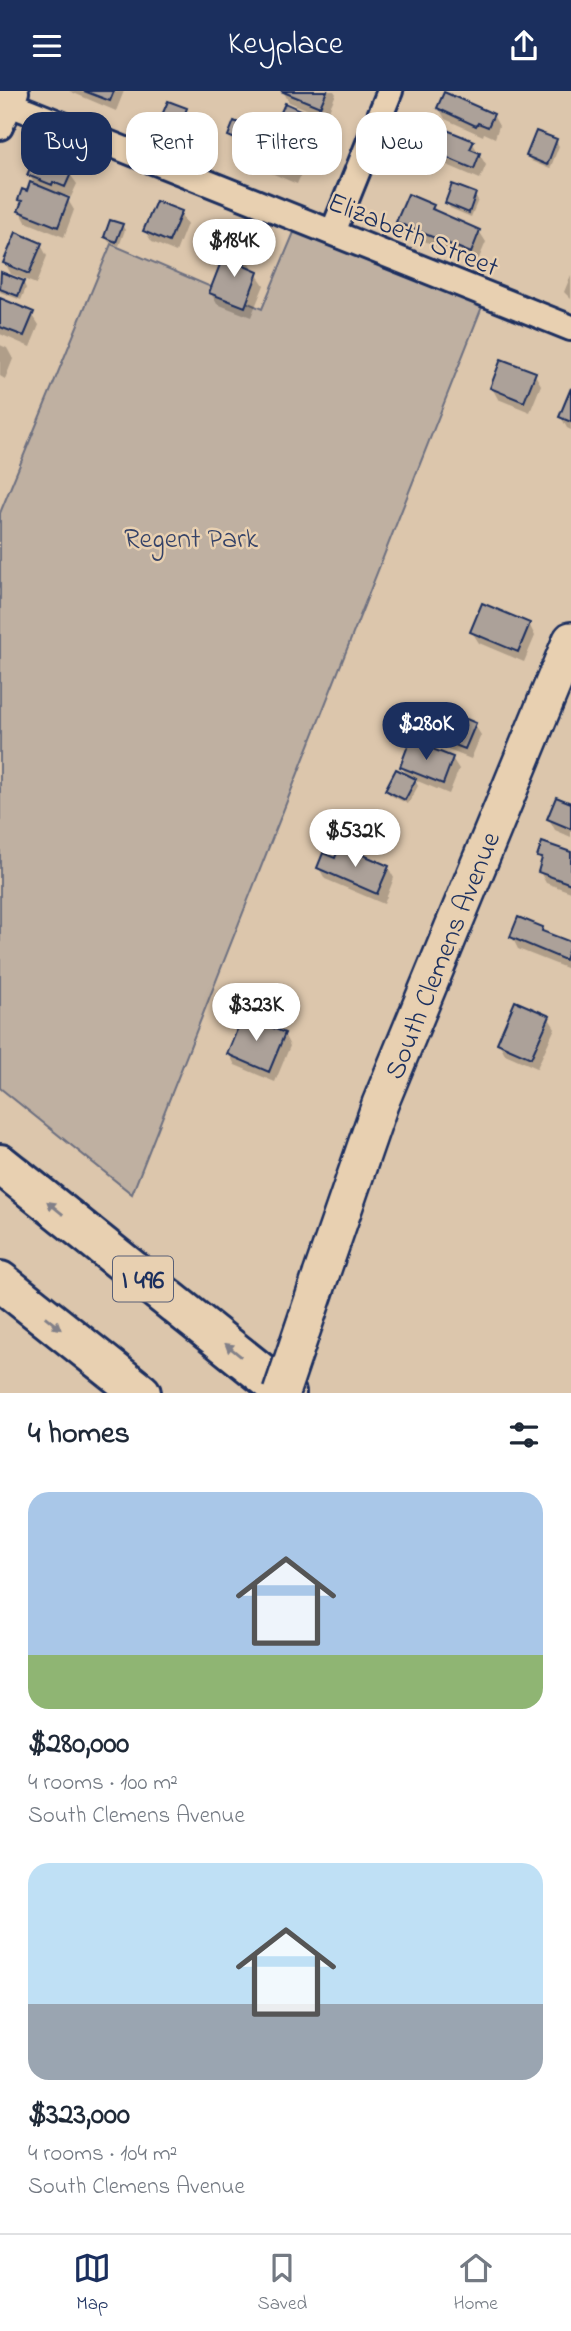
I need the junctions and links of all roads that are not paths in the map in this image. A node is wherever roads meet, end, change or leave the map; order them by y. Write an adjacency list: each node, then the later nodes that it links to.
1 (390, 91): 4 (street)
2 (9, 99): 3 (street); 4 (street, Elizabeth Street)
3 (0, 127)
4 (332, 232): 5 (street, Elizabeth Street)
5 (571, 328)
6 (571, 640): 10 (street, South Clemens Avenue, bridge)
7 (0, 1164): 10 (highway, I 496, one-way to 7)
8 (0, 1281): 9 (highway, one-way to 9)
9 (141, 1393)
10 (284, 1393)

